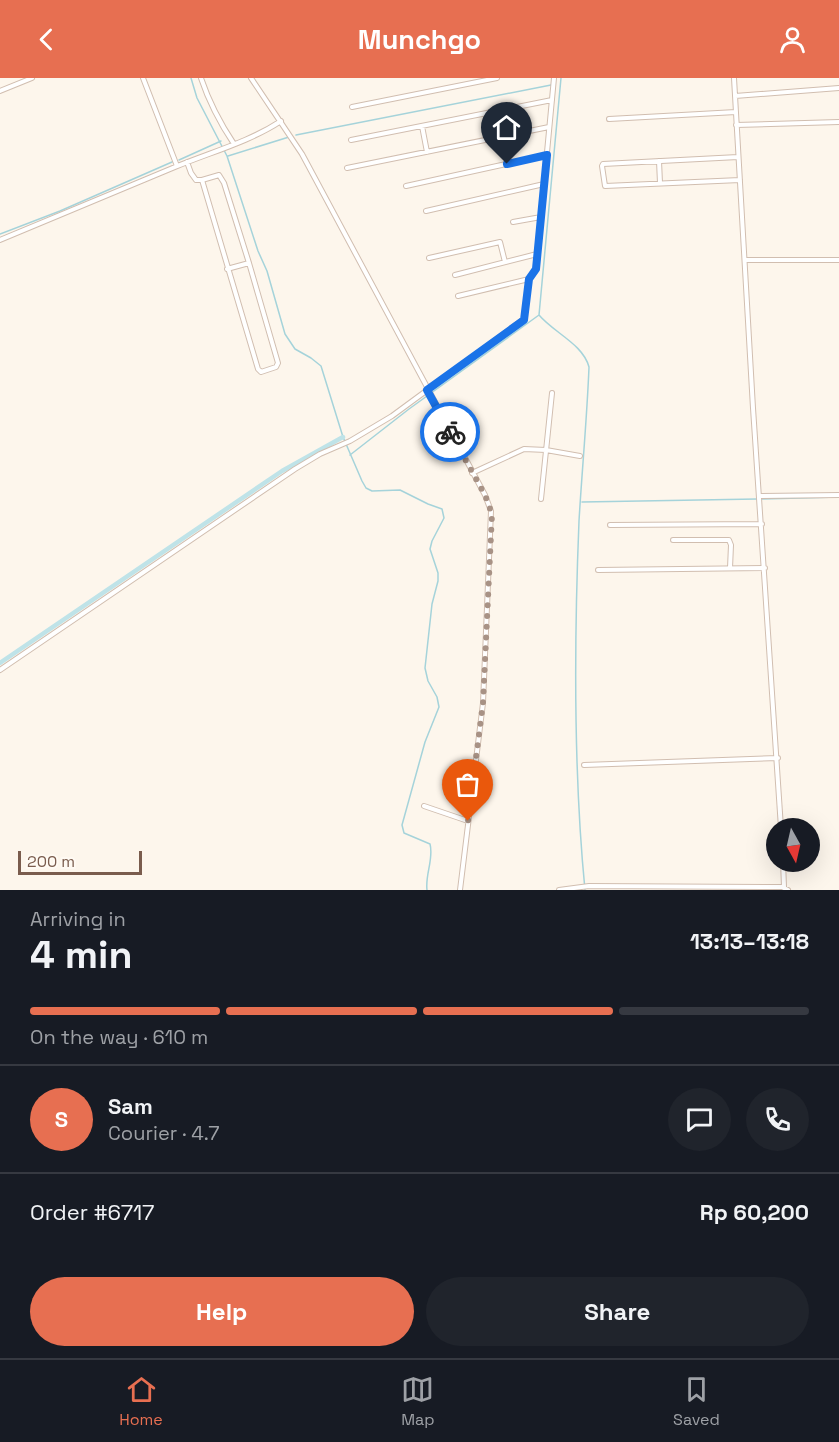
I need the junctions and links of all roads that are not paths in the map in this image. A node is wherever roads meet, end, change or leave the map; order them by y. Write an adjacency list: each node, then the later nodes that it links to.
1 (32, 78): 9 (street)
2 (143, 78): 27 (street)
3 (201, 78): 21 (street)
4 (251, 78): 15 (street)
5 (497, 78): 12 (street)
6 (554, 78): 11 (street)
7 (734, 78): 10 (street)
8 (839, 88): 10 (street)
9 (0, 91)
10 (735, 96): 13 (street)
11 (552, 100): 18 (street); 19 (street)
12 (352, 106)
13 (736, 112): 14 (street); 17 (street)
14 (609, 119)
15 (281, 121): 21 (street); 48 (street)
16 (839, 122): 17 (street)
17 (736, 125): 24 (street)
18 (422, 126): 20 (street); 22 (street)
19 (549, 127): 22 (street); 23 (street)
20 (351, 140)
21 (232, 145): 26 (street)
22 (427, 152): 28 (street)
23 (547, 155): 32 (street); 33 (street)
24 (738, 157): 25 (street); 30 (street)
25 (659, 161): 31 (street); 31 (street)
26 (187, 162): 27 (street); 29 (street)
27 (177, 166): 37 (street)
28 (347, 168)
29 (202, 180): 43 (street); 44 (street)
30 (740, 180): 31 (street); 40 (street)
31 (660, 183)
32 (544, 184): 34 (street); 35 (street)
33 (406, 186)
34 (426, 211)
35 (541, 217): 36 (street); 38 (street)
36 (513, 222)
37 (0, 240)
38 (537, 254): 42 (street); 46 (street)
39 (429, 258): 42 (street)
40 (745, 260): 41 (street); 54 (street)
41 (839, 260)
42 (505, 262): 45 (street)
43 (249, 263): 44 (street); 44 (street)
44 (227, 269)
45 (455, 275)
46 (529, 279): 47 (street); 48 (street)
47 (458, 296)
48 (428, 391): 52 (street); 62 (street)
49 (552, 393): 50 (street)
50 (546, 450): 51 (street); 52 (street); 55 (street)
51 (580, 456)
52 (472, 473): 67 (street)
53 (839, 495): 54 (street)
54 (759, 498): 56 (street)
55 (541, 499)
56 (762, 524): 57 (street); 60 (street)
57 (610, 525)
58 (673, 540): 59 (street)
59 (730, 568): 60 (street); 61 (street)
60 (765, 568): 63 (street)
61 (598, 570)
62 (0, 670)
63 (778, 758): 64 (street); 66 (street)
64 (584, 765)
65 (424, 806): 67 (street)
66 (781, 818)
67 (468, 821): 71 (street)
68 (783, 872): 70 (street)
69 (592, 887): 70 (street); 72 (street)
70 (784, 888)
71 (460, 890)
72 (559, 890)

